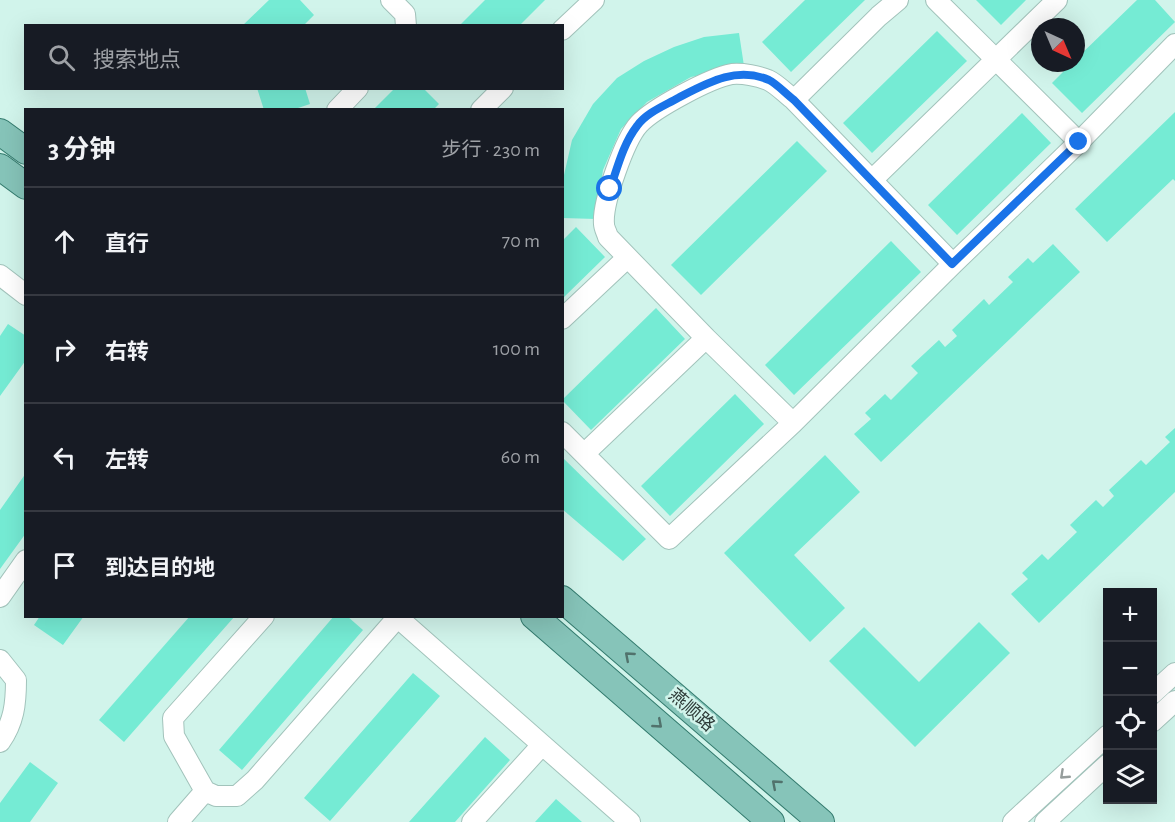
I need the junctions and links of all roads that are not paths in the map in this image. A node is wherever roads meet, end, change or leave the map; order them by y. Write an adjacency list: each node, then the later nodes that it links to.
1 (390, 0): 6 (street)
2 (594, 0): 7 (street)
3 (898, 0): 12 (street)
4 (936, 0): 9 (street)
5 (1057, 0): 9 (street)
6 (406, 24)
7 (564, 28)
8 (1175, 45): 16 (street)
9 (996, 60): 16 (street); 19 (street)
10 (356, 90): 13 (street)
11 (500, 90): 14 (street)
12 (794, 100): 19 (street); 21 (street)
13 (339, 108)
14 (483, 108)
15 (0, 132): 17 (main road)
16 (1079, 142): 22 (street)
17 (24, 150)
18 (0, 167): 20 (main road)
19 (872, 180): 22 (street)
20 (24, 185)
21 (627, 258): 25 (street); 26 (street)
22 (952, 264): 28 (street)
23 (0, 275): 24 (street)
24 (24, 293)
25 (564, 318)
26 (706, 338): 28 (street); 30 (street)
27 (646, 395): 30 (street)
28 (793, 423): 30 (street)
29 (564, 434): 30 (street)
30 (585, 454)
31 (24, 563): 32 (street)
32 (0, 597)
33 (564, 601): 52 (main road, 燕顺路, one-way to 33)
34 (262, 618): 47 (street)
35 (395, 618): 47 (street)
36 (397, 618): 45 (street)
37 (536, 618): 51 (main road, 燕顺路, one-way to 51)
38 (0, 660): 44 (street)
39 (1175, 673): 40 (street)
40 (1157, 689)
41 (1175, 701): 42 (street)
42 (1157, 717)
43 (1103, 739): 53 (street, one-way to 53)
44 (0, 742)
45 (542, 745): 49 (street); 50 (street)
46 (1103, 768): 54 (street)
47 (205, 791): 48 (street)
48 (178, 822)
49 (472, 822)
50 (630, 822)
51 (771, 822)
52 (820, 822)
53 (1013, 822)
54 (1045, 822)

